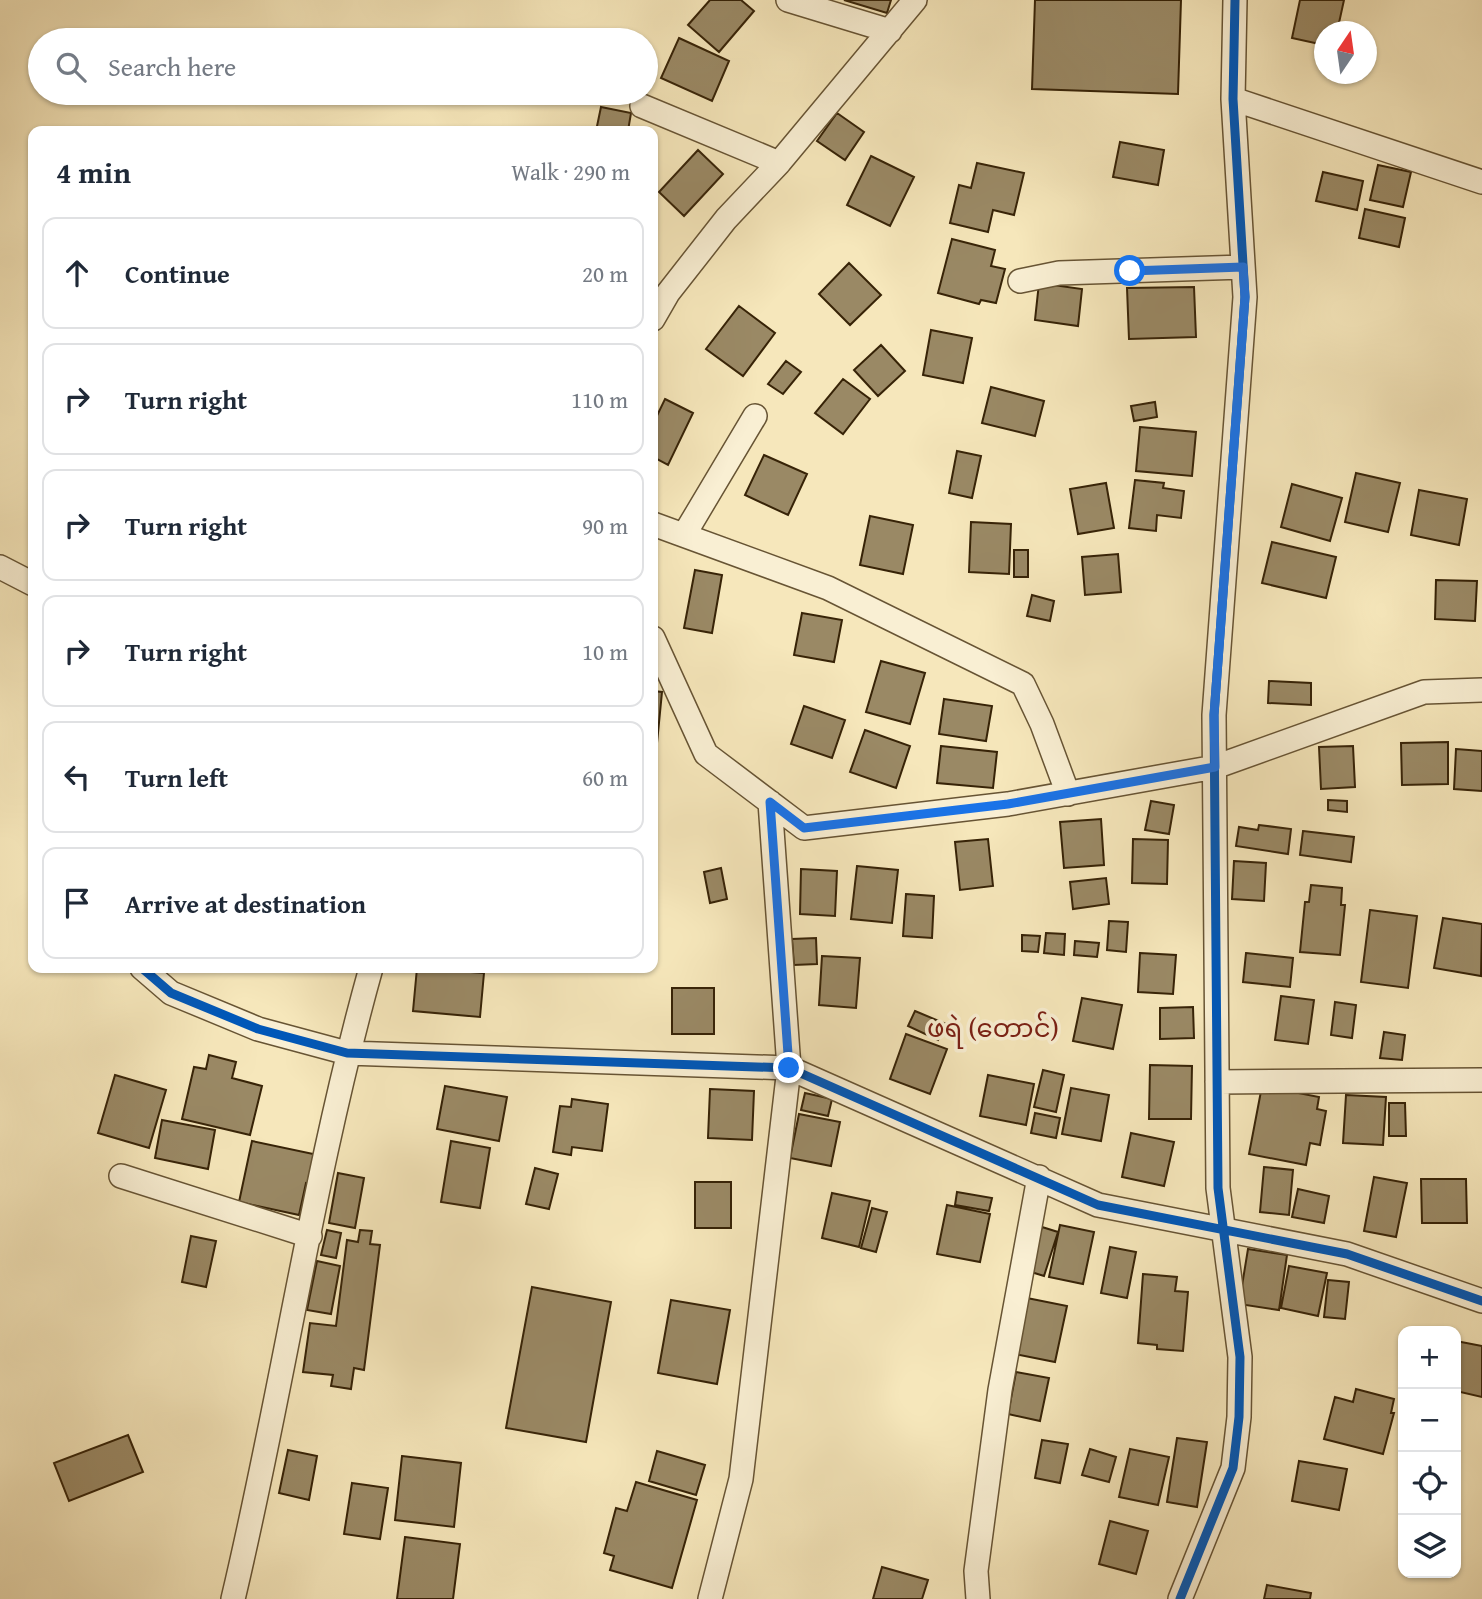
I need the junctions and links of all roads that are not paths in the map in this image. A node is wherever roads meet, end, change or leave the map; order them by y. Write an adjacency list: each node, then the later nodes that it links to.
1 (788, 0): 4 (street)
2 (915, 0): 4 (street)
3 (1235, 0): 5 (street)
4 (890, 31): 7 (street)
5 (1233, 99): 8 (street); 9 (street)
6 (642, 106): 7 (street)
7 (779, 163): 11 (street)
8 (1482, 182)
9 (1243, 267): 10 (street); 19 (street)
10 (1020, 281)
11 (658, 310)
12 (755, 416): 14 (street)
13 (658, 526): 14 (street)
14 (684, 535): 20 (street)
15 (0, 567): 16 (street)
16 (28, 581)
17 (658, 649): 21 (street)
18 (1482, 690): 19 (street)
19 (1215, 767): 20 (street); 27 (street)
20 (1068, 794): 21 (street)
21 (770, 802): 25 (street)
22 (148, 973): 24 (street)
23 (370, 973): 24 (street)
24 (348, 1053): 25 (street); 31 (street)
25 (789, 1068): 29 (street); 34 (street)
26 (1482, 1080): 27 (street)
27 (1217, 1082): 30 (street)
28 (121, 1176): 31 (street)
29 (1039, 1177): 30 (street); 35 (street)
30 (1222, 1228): 32 (street); 36 (street)
31 (310, 1236): 33 (street)
32 (1482, 1301)
33 (233, 1599)
34 (710, 1599)
35 (978, 1599)
36 (1180, 1599)

